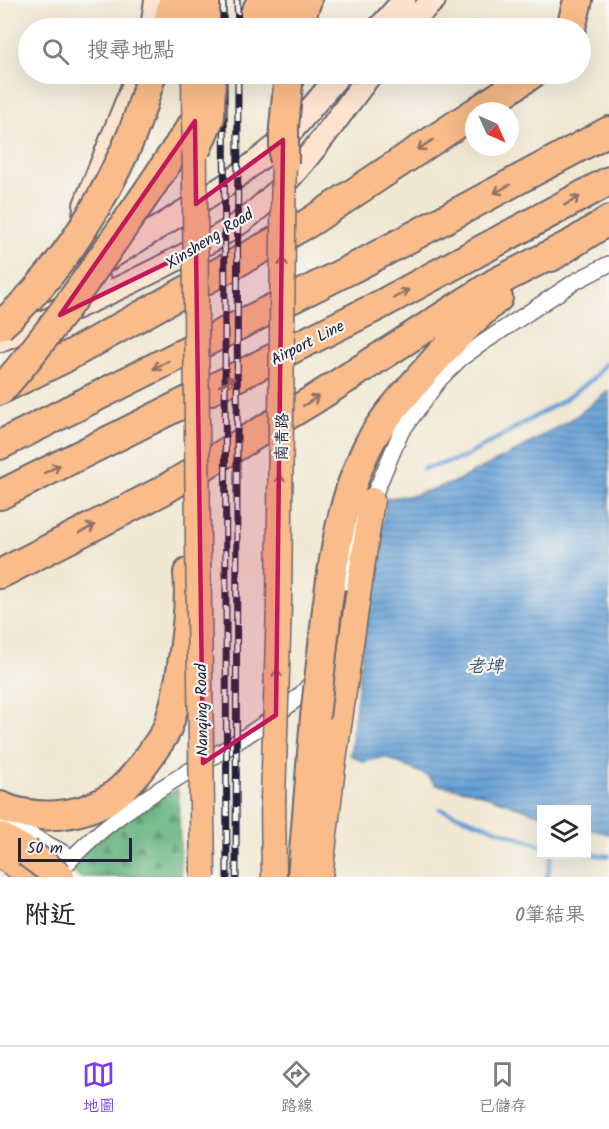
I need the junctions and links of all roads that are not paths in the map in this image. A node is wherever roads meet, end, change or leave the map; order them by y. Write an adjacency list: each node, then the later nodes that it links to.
1 (156, 0): 11 (main road)
2 (173, 0): 12 (highway)
3 (193, 0): 13 (main road)
4 (210, 0): 14 (highway)
5 (262, 0): 15 (highway)
6 (282, 0): 16 (main road)
7 (307, 0): 17 (highway)
8 (404, 0): 18 (main road)
9 (434, 0): 19 (main road)
10 (578, 0): 20 (highway)
11 (153, 18)
12 (169, 18)
13 (193, 18)
14 (211, 18)
15 (253, 18)
16 (282, 18)
17 (301, 18)
18 (388, 18)
19 (415, 18)
20 (574, 18)
21 (134, 84): 40 (main road)
22 (149, 84): 43 (highway, bridge)
23 (194, 84): 34 (main road, bridge)
24 (211, 84): 34 (highway, bridge)
25 (217, 84): 45 (highway, bridge)
26 (283, 84): 35 (main road, 南青路, bridge)
27 (288, 84): 35 (highway, bridge)
28 (332, 84): 40 (main road)
29 (363, 84): 41 (main road, Xinsheng Road)
30 (517, 84): 31 (highway)
31 (490, 102)
32 (465, 119): 45 (highway, one-way to 45)
33 (609, 131): 46 (highway, one-way to 46)
34 (196, 150): 49 (main road, bridge)
35 (284, 163): 60 (main road, 南青路, one-way to 35, bridge)
36 (609, 181): 47 (highway, Airport Line, one-way to 36)
37 (609, 220): 38 (highway)
38 (567, 246): 50 (highway, one-way to 38); 61 (highway, bridge)
39 (609, 264): 48 (street)
40 (94, 268): 41 (main road); 42 (main road)
41 (104, 297): 44 (main road, Xinsheng Road)
42 (0, 309)
43 (0, 326)
44 (0, 340)
45 (0, 390)
46 (0, 445)
47 (0, 495)
48 (372, 500): 51 (street); 52 (main road)
49 (198, 543): 53 (highway); 59 (main road, Nanqing Road, bridge)
50 (0, 574)
51 (315, 679): 52 (main road); 57 (street)
52 (344, 688): 62 (main road)
53 (0, 806)
54 (0, 818): 57 (street)
55 (0, 837): 57 (highway, bridge)
56 (0, 856): 58 (main road)
57 (62, 870)
58 (32, 877)
59 (203, 877)
60 (274, 877)
61 (302, 877)
62 (321, 877)

